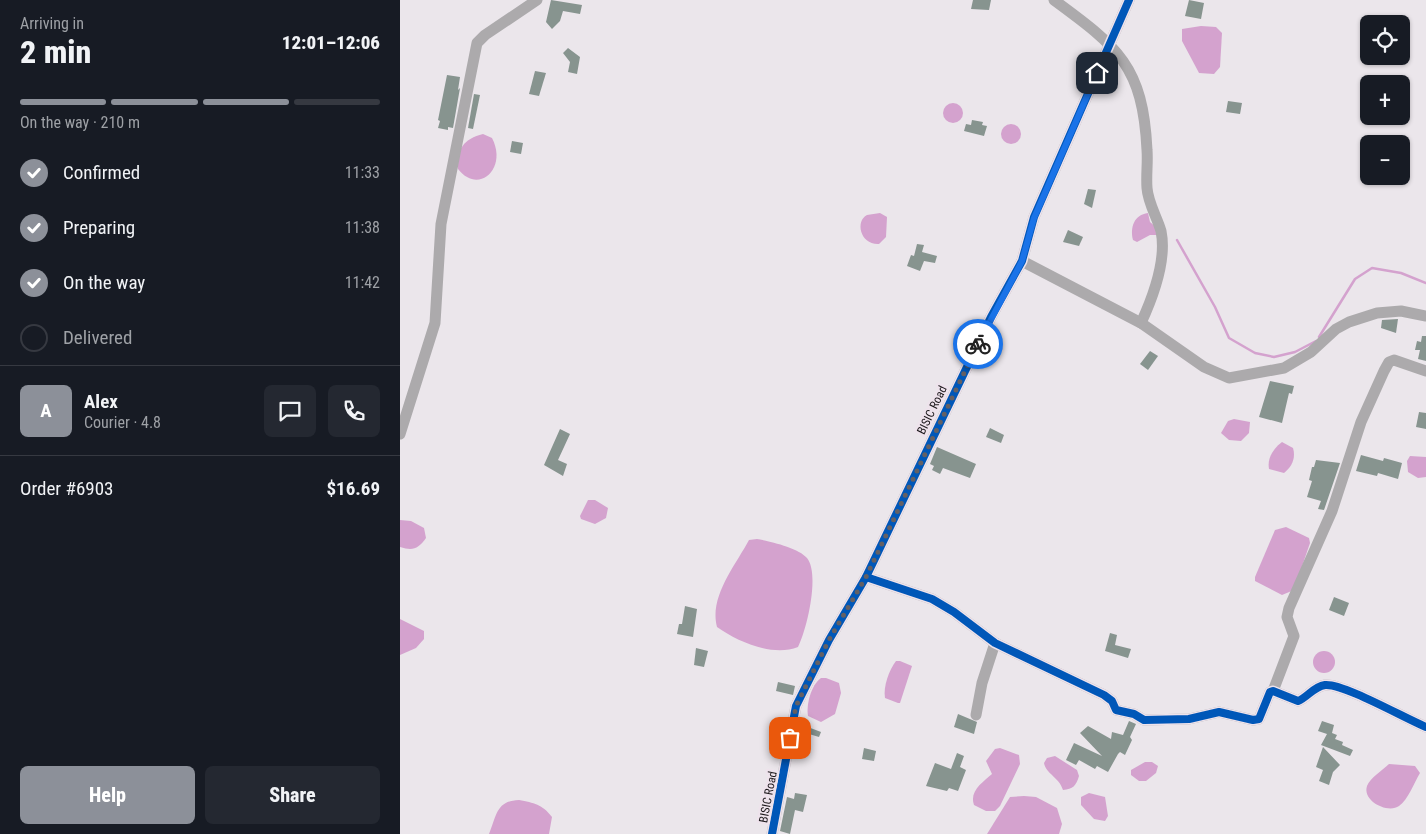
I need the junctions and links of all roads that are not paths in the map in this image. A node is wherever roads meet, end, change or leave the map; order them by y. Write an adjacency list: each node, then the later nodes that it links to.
1 (537, 0): 9 (street)
2 (1054, 0): 4 (street)
3 (1129, 0): 4 (street, BISIC Road)
4 (1110, 44): 5 (street, BISIC Road); 7 (street)
5 (1022, 261): 7 (street); 10 (street, BISIC Road)
6 (1426, 316): 7 (street)
7 (1140, 323)
8 (1426, 372): 12 (street)
9 (400, 434)
10 (866, 577): 11 (street); 15 (street, BISIC Road)
11 (995, 643): 12 (street); 13 (street)
12 (1273, 691): 14 (street)
13 (976, 715)
14 (1426, 727)
15 (772, 834)

